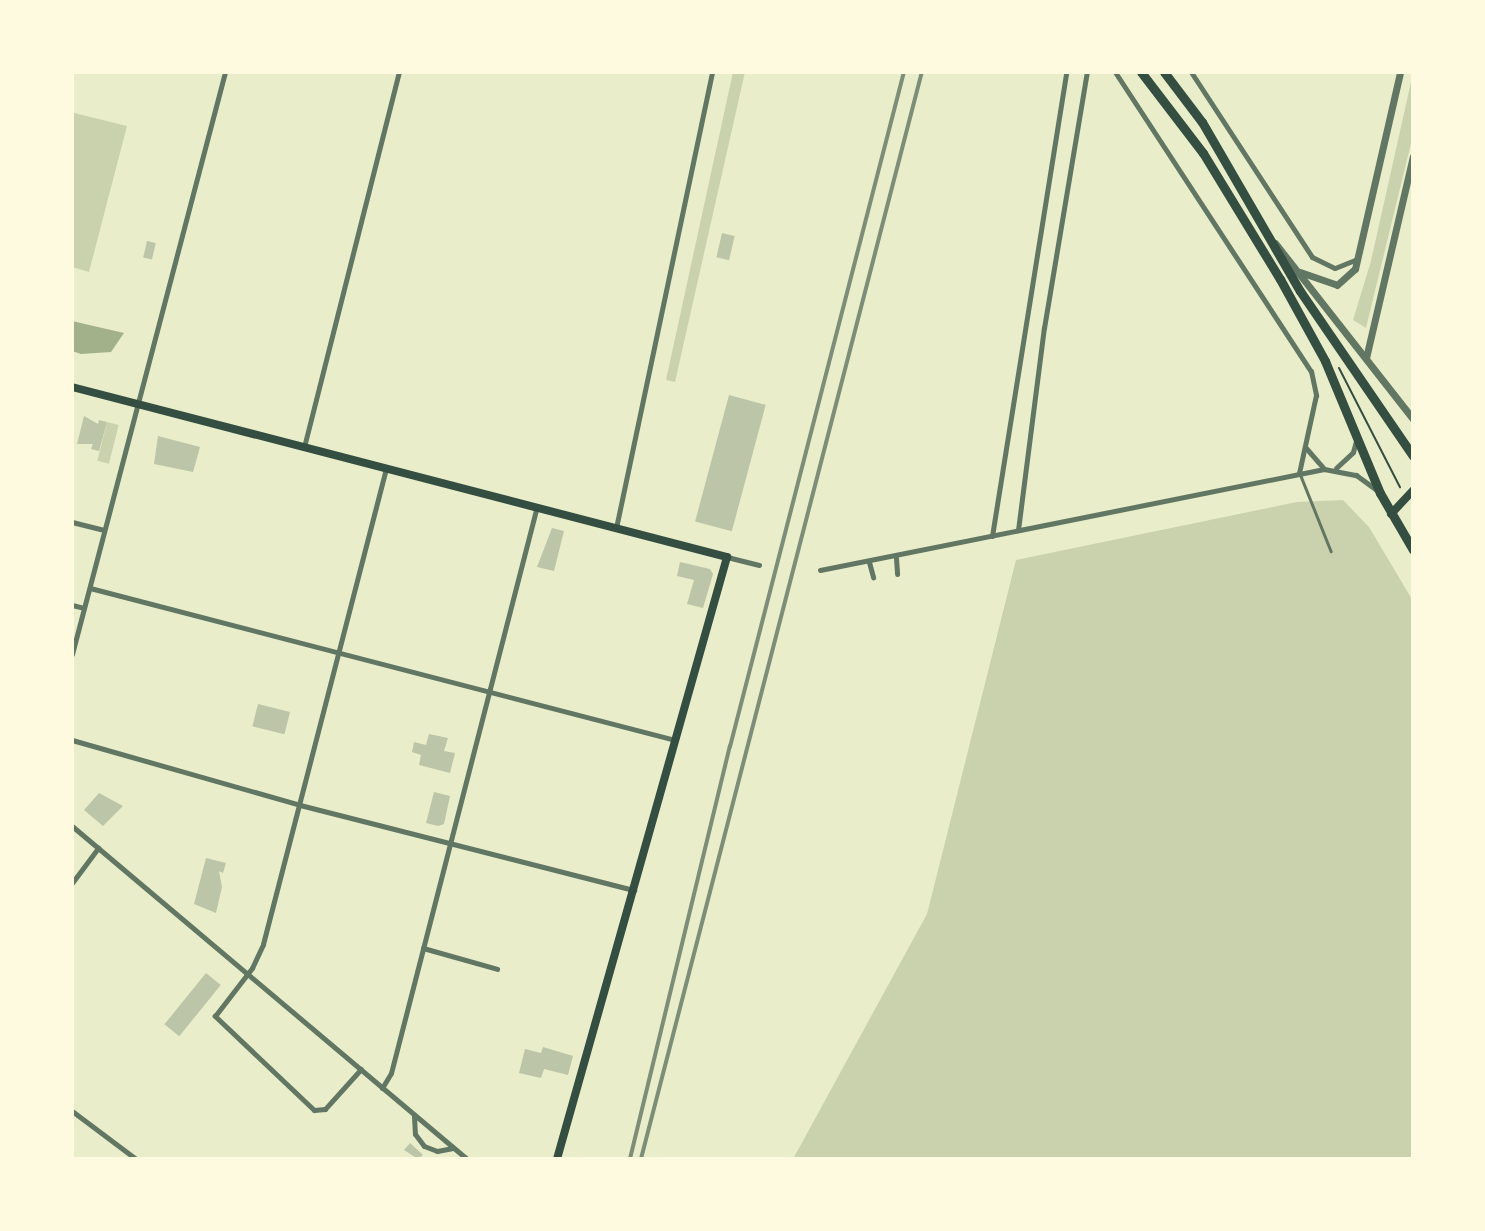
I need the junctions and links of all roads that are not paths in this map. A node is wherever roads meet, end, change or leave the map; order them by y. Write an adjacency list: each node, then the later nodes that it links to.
1 (225, 72): 18 (street)
2 (400, 72): 21 (street)
3 (712, 72): 33 (street)
4 (1066, 72): 36 (street)
5 (1087, 72): 35 (street)
6 (1141, 72): 20 (highway)
7 (1164, 72): 13 (highway)
8 (1191, 72): 14 (street)
9 (1406, 72): 11 (street)
10 (1118, 74): 22 (street)
11 (1399, 76): 14 (street)
12 (1413, 156): 16 (street)
13 (1273, 240): 15 (street); 23 (highway)
14 (1360, 257): 15 (street)
15 (1300, 272): 16 (street)
16 (1366, 358): 19 (street)
17 (72, 387): 18 (main road)
18 (140, 404): 21 (main road); 34 (street)
19 (1413, 419)
20 (1356, 435): 25 (street); 29 (highway)
21 (304, 447): 24 (main road)
22 (1306, 448): 26 (street); 27 (street)
23 (1413, 456)
24 (386, 468): 30 (main road); 49 (street)
25 (1336, 468): 26 (street); 29 (street)
26 (1324, 469): 27 (street)
27 (1299, 474): 35 (street); 38 (lane)
28 (1413, 490): 31 (main road)
29 (1380, 492): 31 (highway)
30 (537, 506): 33 (main road); 51 (street)
31 (1391, 514): 37 (highway)
32 (72, 522): 34 (street)
33 (616, 528): 39 (main road)
34 (104, 530): 46 (street)
35 (1018, 530): 36 (street)
36 (992, 536): 40 (street)
37 (1413, 550)
38 (1331, 551)
39 (727, 557): 42 (street); 53 (main road)
40 (896, 558): 41 (street); 44 (street)
41 (869, 562): 43 (street); 45 (street)
42 (759, 565)
43 (820, 570)
44 (897, 574)
45 (873, 577)
46 (90, 588): 48 (street); 49 (street)
47 (72, 605): 48 (street)
48 (84, 608): 50 (street)
49 (339, 653): 51 (street); 54 (street)
50 (72, 654)
51 (489, 692): 53 (street); 56 (street)
52 (72, 740): 54 (street)
53 (675, 740): 59 (main road)
54 (300, 805): 56 (street); 62 (street)
55 (72, 825): 57 (street)
56 (449, 843): 59 (street); 60 (street)
57 (98, 848): 58 (street); 62 (street)
58 (72, 883)
59 (634, 890): 70 (main road)
60 (423, 948): 61 (street); 64 (street)
61 (497, 969)
62 (248, 974): 63 (street); 63 (street)
63 (361, 1069): 64 (street)
64 (382, 1088): 66 (street)
65 (72, 1111): 68 (street)
66 (414, 1116): 67 (street); 67 (street)
67 (453, 1148): 69 (street)
68 (136, 1159)
69 (467, 1159)
70 (557, 1159)

